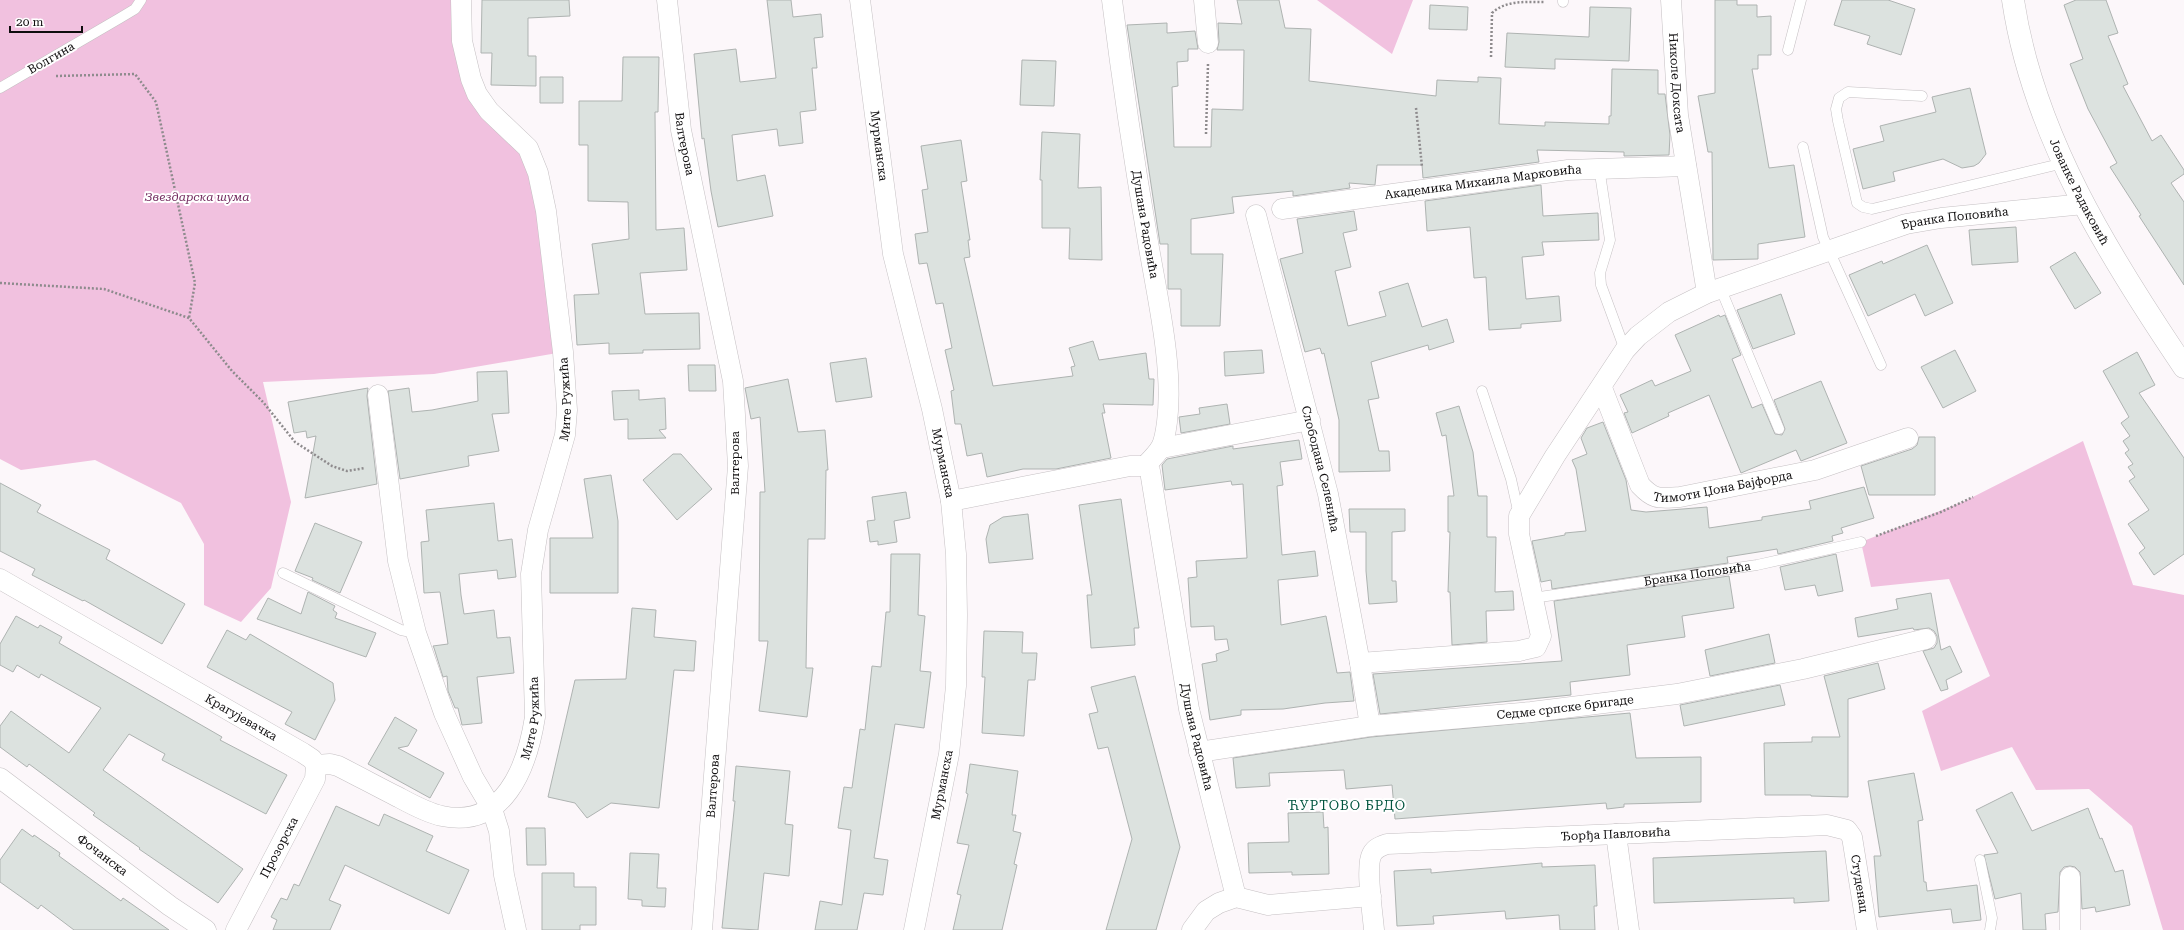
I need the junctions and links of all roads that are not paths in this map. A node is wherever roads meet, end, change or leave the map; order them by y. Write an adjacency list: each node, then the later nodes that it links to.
1 (141, 0): 12 (lane, Волгина)
2 (461, 0): 47 (street, Мите Ружића)
3 (667, 0): 57 (street, Валтерова)
4 (860, 0): 34 (street, Мурманска)
5 (1112, 0): 32 (street, Душана Радовића)
6 (1204, 0): 10 (street)
7 (1672, 0): 16 (street, Николе Доксата)
8 (1801, 0): 11 (lane)
9 (2012, 0): 15 (main road, Јованке Радаковић)
10 (1208, 43)
11 (1788, 50)
12 (0, 88)
13 (1922, 96): 15 (lane)
14 (1803, 147): 21 (lane)
15 (2064, 163): 18 (main road, Јованке Радаковић)
16 (1686, 166): 17 (street, Академика Михаила Марковића); 22 (street)
17 (1599, 167): 19 (street, Академика Михаила Марковића); 23 (lane)
18 (2084, 204): 21 (street, Бранка Поповића); 25 (main road, Јованке Радаковић)
19 (1282, 209)
20 (1256, 215): 29 (street, Слободана Селенића)
21 (1829, 250): 22 (street, Бранка Поповића); 24 (lane)
22 (1713, 290): 23 (street, Бранка Поповића); 30 (lane)
23 (1626, 350): 26 (street, Бранка Поповића)
24 (1881, 365)
25 (2184, 368)
26 (1602, 388): 31 (street, Тимоти Џона Бајфорда); 35 (street, Бранка Поповића)
27 (1482, 391): 35 (lane)
28 (378, 395): 40 (street)
29 (1310, 420): 32 (street); 42 (street, Слободана Селенића)
30 (1779, 429)
31 (1908, 438)
32 (1162, 448): 33 (street)
33 (1145, 466): 34 (street); 44 (street, Душана Радовића)
34 (950, 501): 58 (street, Мурманска)
35 (1519, 516): 39 (street)
36 (1861, 542): 39 (lane, Бранка Поповића)
37 (283, 573): 40 (lane)
38 (0, 579): 45 (street, Крагујевачка)
39 (1533, 598): 42 (street)
40 (416, 633): 47 (street)
41 (1926, 640): 43 (street, Седме српске бригаде)
42 (1360, 663): 43 (street, Слободана Селенића)
43 (1370, 726): 44 (street, Седме српске бригаде)
44 (1200, 752): 53 (street, Душана Радовића)
45 (316, 765): 47 (street); 55 (street, Прозорска)
46 (0, 778): 54 (street, Фочанска)
47 (492, 809): 56 (street)
48 (1616, 834): 49 (street, Ђорђа Павловића); 52 (street, Ђорђа Павловића); 61 (street)
49 (1852, 837): 62 (street, Студенац)
50 (1980, 860): 63 (lane)
51 (2070, 877): 64 (street)
52 (1370, 896): 53 (street); 60 (street)
53 (1236, 898): 59 (street)
54 (206, 930)
55 (236, 930)
56 (516, 930)
57 (702, 930)
58 (914, 930)
59 (1192, 930)
60 (1374, 930)
61 (1629, 930)
62 (1867, 930)
63 (1990, 930)
64 (2070, 930)

